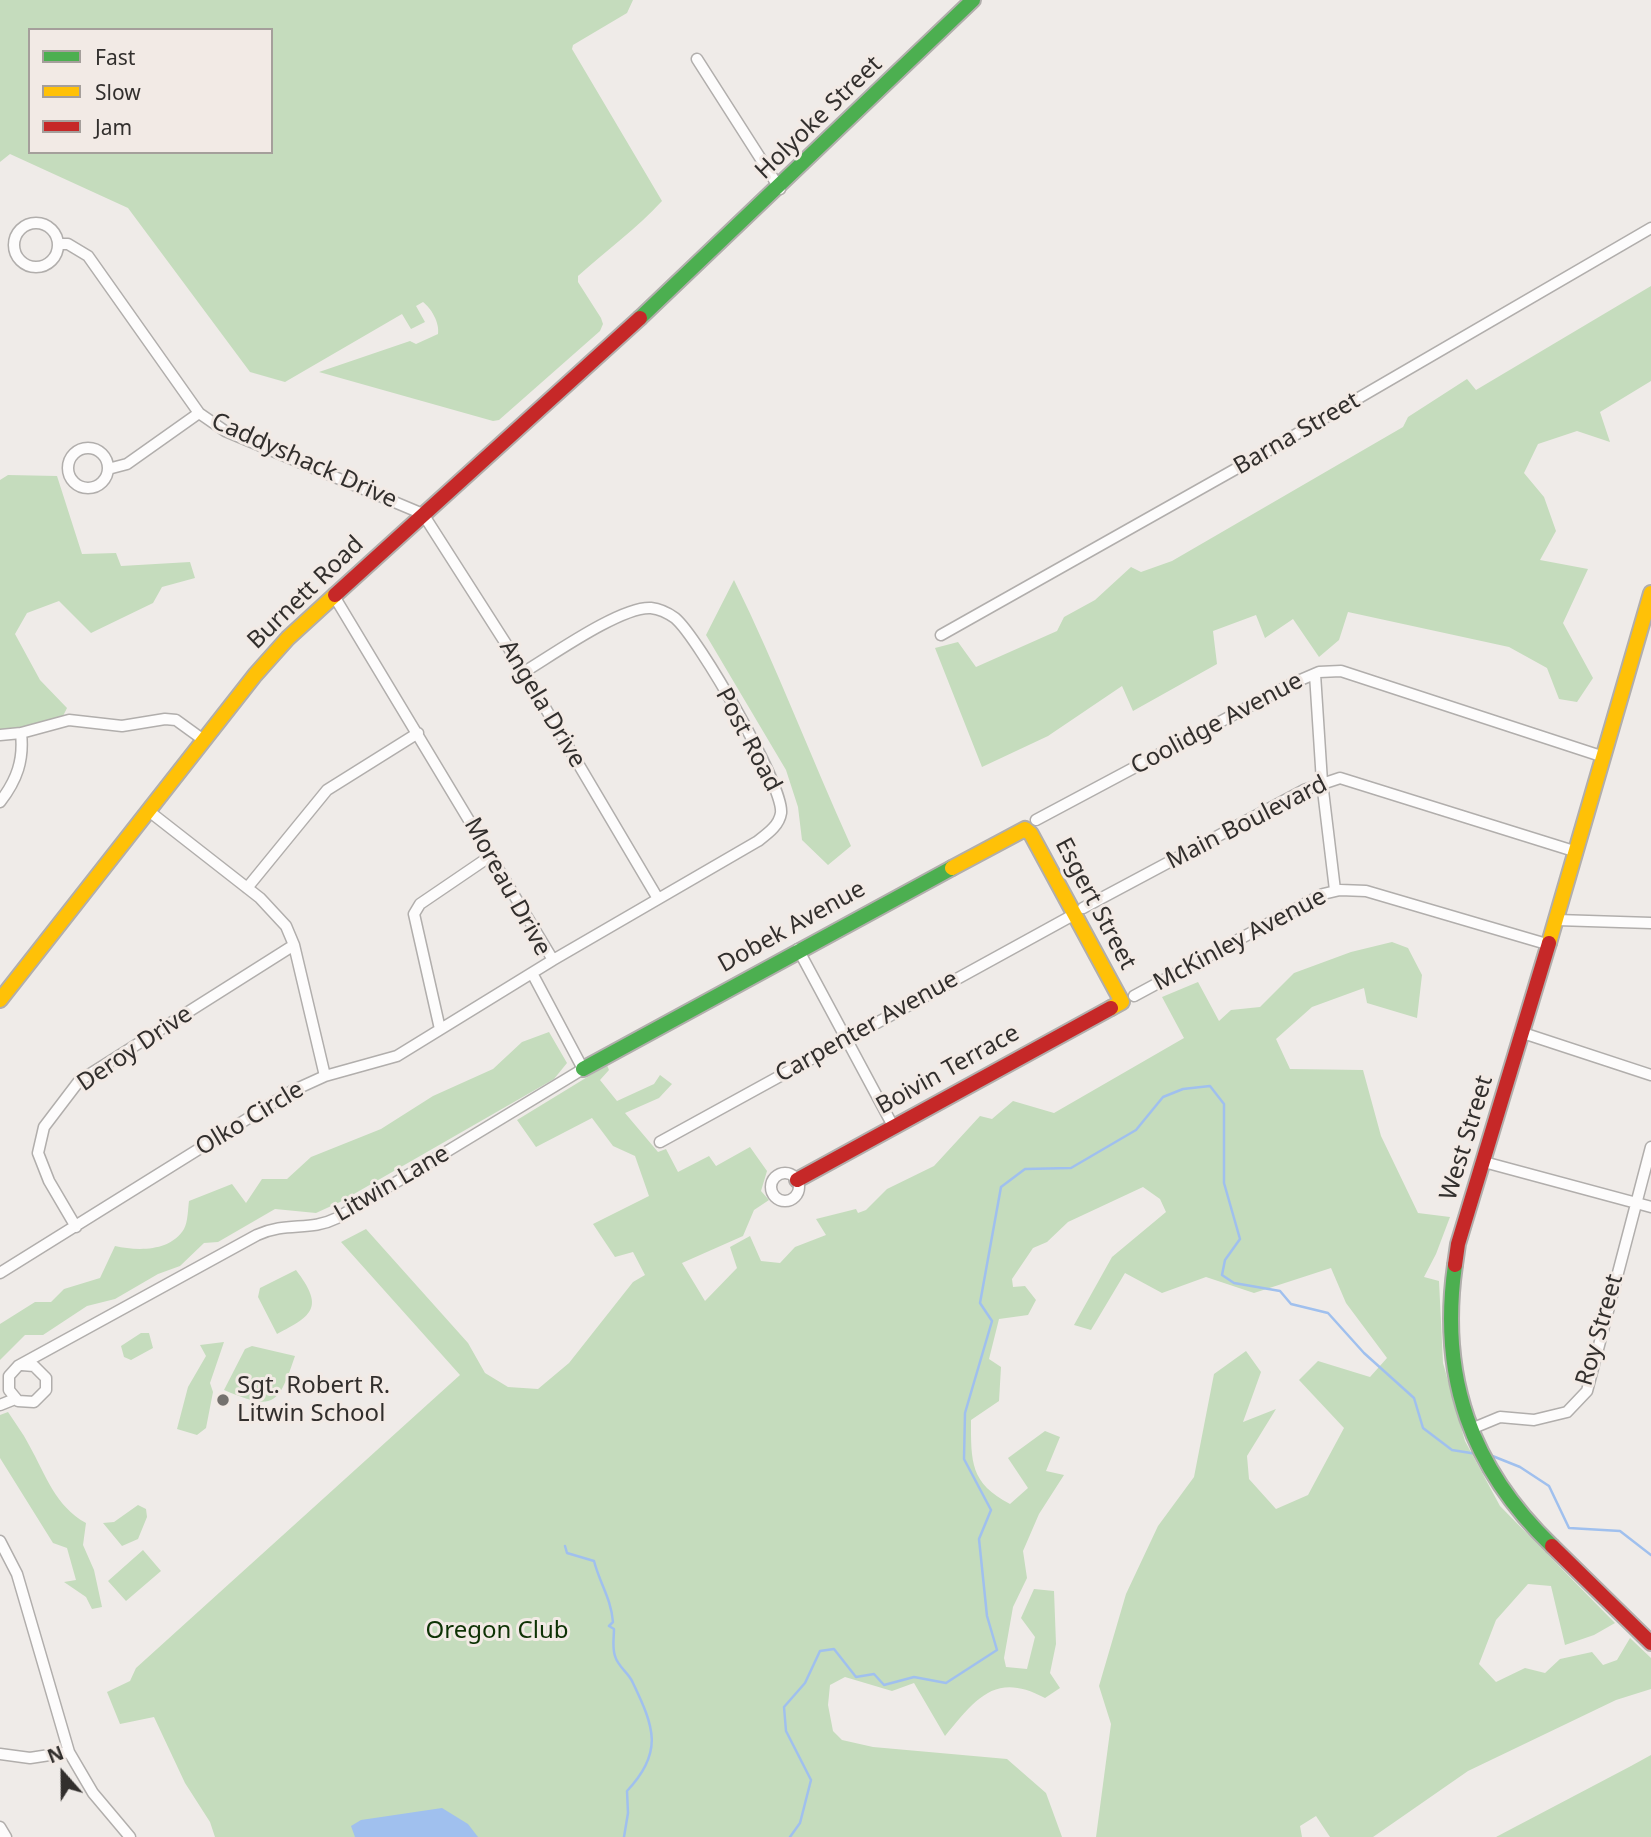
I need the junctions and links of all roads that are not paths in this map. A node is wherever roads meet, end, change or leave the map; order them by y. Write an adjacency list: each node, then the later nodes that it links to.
1 (973, 0): 3 (main road, Holyoke Street)
2 (697, 59): 3 (street)
3 (780, 189): 6 (main road, Holyoke Street)
4 (1651, 228): 12 (street, Barna Street)
5 (58, 244): 5 (street, Caddyshack Drive); 7 (street, Caddyshack Drive)
6 (696, 268): 9 (main road, Burnett Road)
7 (199, 413): 8 (street); 9 (street, Caddyshack Drive)
8 (108, 469): 8 (street)
9 (423, 514): 11 (main road, Burnett Road); 13 (street, Angela Drive)
10 (1651, 593): 19 (main road, West Street)
11 (334, 596): 16 (street, Moreau Drive); 18 (main road, Burnett Road)
12 (941, 635)
13 (524, 673): 28 (street, Angela Drive); 28 (street, Post Road)
14 (1315, 674): 19 (street, Coolidge Avenue); 20 (street); 23 (street, Coolidge Avenue)
15 (22, 733): 17 (street); 18 (street); 21 (street)
16 (418, 733): 25 (street, Moreau Drive); 26 (street)
17 (0, 735)
18 (205, 741): 22 (main road, Burnett Road)
19 (1604, 758): 24 (main road, West Street)
20 (1321, 782): 24 (street, Main Boulevard); 27 (street); 29 (street, Main Boulevard)
21 (0, 802)
22 (149, 812): 26 (street, Olko Circle); 38 (main road, Burnett Road)
23 (1030, 825): 29 (main road, Esgert Street); 34 (main road, Dobek Avenue)
24 (1577, 852): 30 (main road, West Street)
25 (492, 855): 35 (street, Moreau Drive); 39 (street)
26 (247, 888): 32 (street, Olko Circle)
27 (1335, 890): 33 (street, McKinley Avenue); 37 (street, McKinley Avenue)
28 (657, 897): 35 (street, Post Road)
29 (1079, 911): 37 (main road, Esgert Street); 41 (street, Carpenter Avenue)
30 (1557, 920): 31 (street); 33 (main road, West Street)
31 (1651, 923)
32 (294, 945): 44 (street, Olko Circle); 52 (street, Deroy Drive)
33 (1550, 945): 40 (main road, West Street)
34 (798, 949): 41 (street); 42 (main road, Dobek Avenue)
35 (553, 960): 36 (street, Moreau Drive)
36 (532, 972): 39 (street, Moreau Drive); 42 (street)
37 (1128, 999): 45 (main road, Boivin Terrace)
38 (0, 1000)
39 (440, 1029): 44 (street, Moreau Drive)
40 (1523, 1033): 43 (street); 48 (main road, West Street)
41 (845, 1037): 45 (street); 46 (street, Carpenter Avenue)
42 (583, 1069): 54 (street, Litwin Lane)
43 (1651, 1075)
44 (325, 1076): 52 (street, Olko Circle)
45 (893, 1126): 49 (main road, Boivin Terrace)
46 (660, 1142)
47 (1651, 1147): 50 (street, Roy Street)
48 (1484, 1162): 50 (street); 57 (main road, West Street)
49 (797, 1180)
50 (1635, 1202): 51 (street); 57 (street, Roy Street)
51 (1651, 1207)
52 (76, 1227): 53 (street, Olko Circle)
53 (0, 1273)
54 (22, 1365): 55 (street); 55 (street)
55 (15, 1399): 56 (street)
56 (0, 1405)
57 (1471, 1429): 59 (main road, West Street)
58 (0, 1541): 60 (street)
59 (1651, 1643)
60 (69, 1752): 61 (street); 64 (street)
61 (0, 1754)
62 (0, 1826): 63 (street)
63 (6, 1837)
64 (130, 1837)

